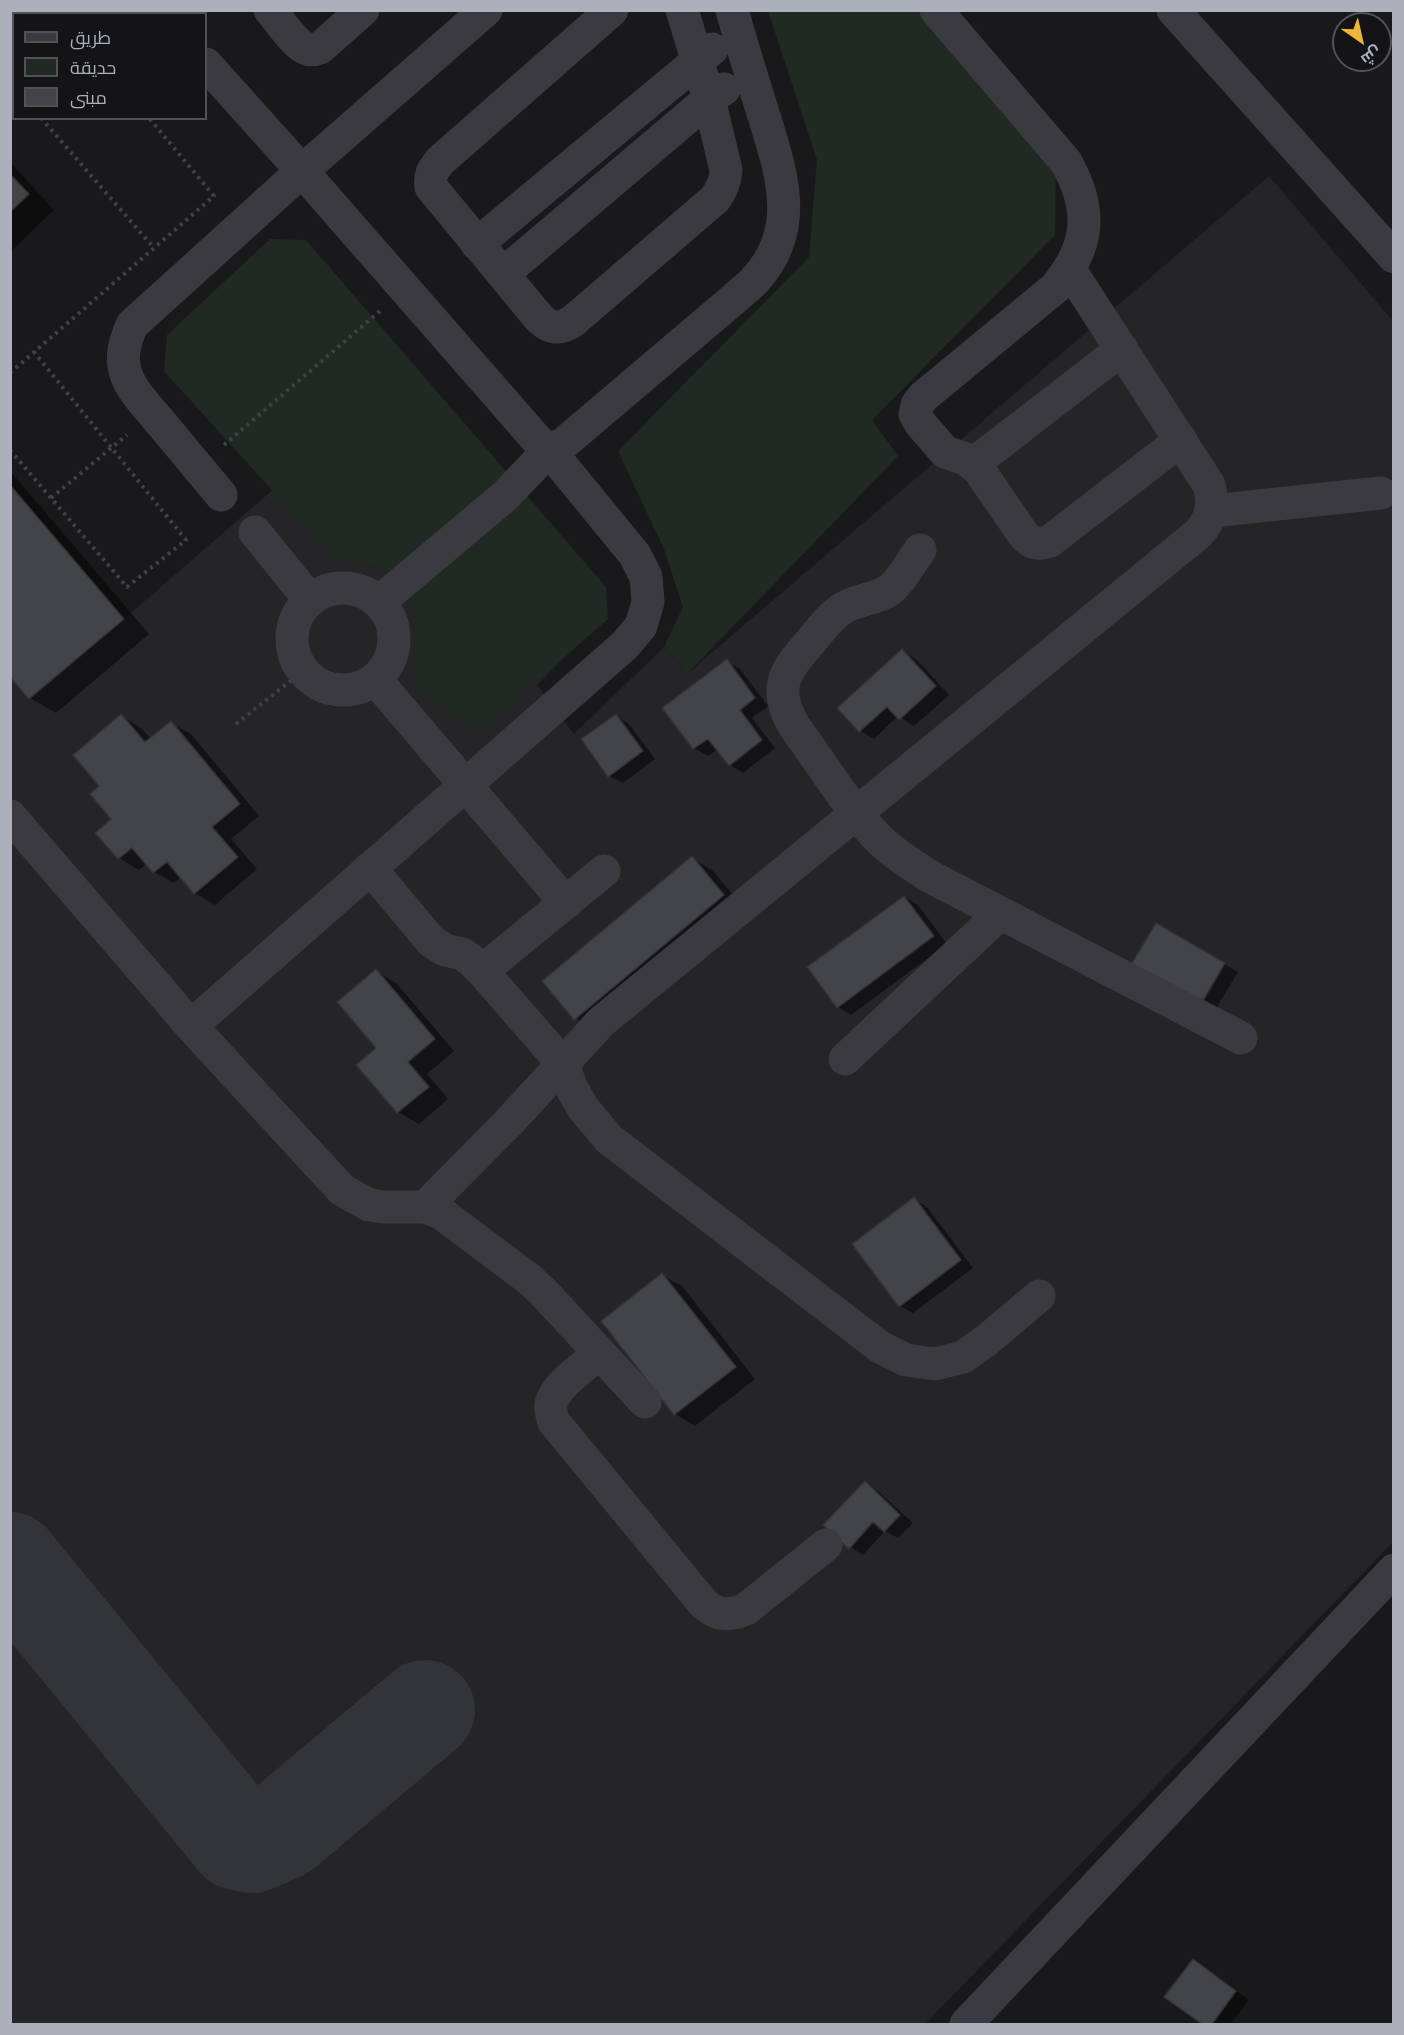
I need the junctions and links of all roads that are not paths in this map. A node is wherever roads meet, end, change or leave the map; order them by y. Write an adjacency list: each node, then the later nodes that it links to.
1 (270, 10): 2 (street)
2 (363, 10)
3 (486, 10): 13 (street)
4 (612, 10): 14 (street)
5 (682, 10): 9 (street)
6 (936, 10): 16 (street)
7 (1173, 10): 15 (street)
8 (735, 20): 9 (street); 11 (street)
9 (697, 61): 12 (street); 14 (street)
10 (207, 65): 13 (street)
11 (750, 72): 12 (street); 20 (street)
12 (709, 99): 17 (street); 17 (street)
13 (302, 171): 20 (street); 23 (street)
14 (477, 244): 17 (street)
15 (1394, 257)
16 (1070, 270): 18 (street); 21 (street)
17 (503, 274)
18 (1122, 349): 19 (street); 21 (street)
19 (1181, 440): 21 (street); 24 (street)
20 (549, 450): 28 (street); 30 (street)
21 (973, 464)
22 (1381, 493): 24 (street)
23 (221, 495)
24 (1212, 511): 31 (street)
25 (255, 532): 27 (street)
26 (920, 550): 31 (street)
27 (310, 600): 28 (street); 29 (street)
28 (379, 602): 29 (street)
29 (375, 679): 30 (street)
30 (466, 786): 33 (street); 35 (street)
31 (857, 812): 36 (street); 41 (street)
32 (10, 816): 38 (street)
33 (370, 868): 37 (street); 38 (street)
34 (604, 871): 35 (street)
35 (566, 903): 37 (street)
36 (1001, 913): 39 (street); 40 (street)
37 (482, 971): 41 (street)
38 (191, 1026): 42 (street)
39 (1241, 1038)
40 (845, 1059)
41 (562, 1064): 42 (street); 43 (street)
42 (425, 1207): 44 (street)
43 (1039, 1296)
44 (600, 1353): 45 (street); 46 (street)
45 (645, 1402)
46 (826, 1545)
47 (1394, 1570): 48 (street)
48 (966, 2025)

